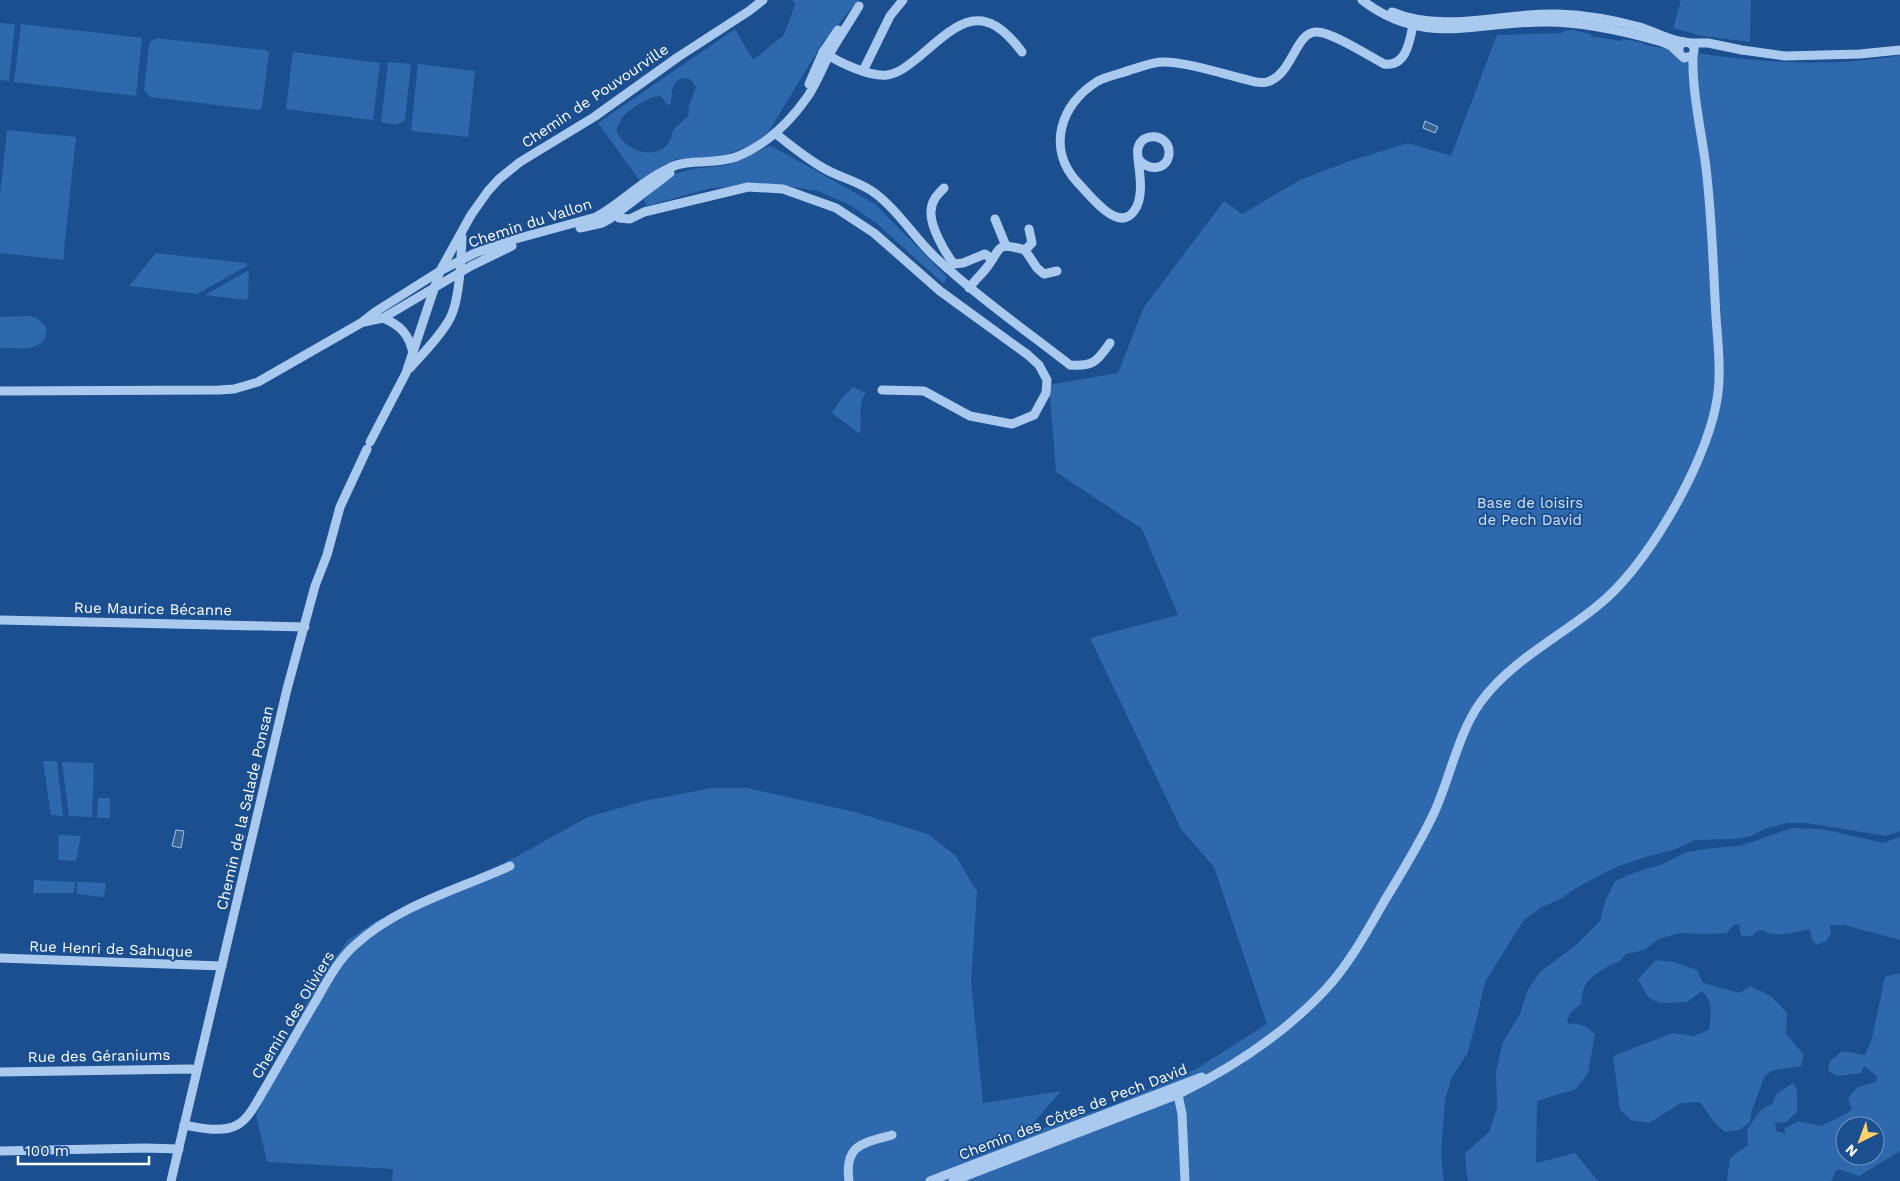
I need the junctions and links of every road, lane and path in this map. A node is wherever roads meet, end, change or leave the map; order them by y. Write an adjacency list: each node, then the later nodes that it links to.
1 (763, 0): 25 (street, Chemin de Pouvourville)
2 (903, 0): 14 (street)
3 (1362, 0): 6 (street)
4 (1366, 0): 6 (street)
5 (861, 3): 11 (street, Chemin du Vallon)
6 (1413, 23): 7 (street); 13 (street); 19 (street)
7 (1686, 42): 8 (street); 12 (street); 13 (street)
8 (1714, 45): 9 (street); 12 (street)
9 (1900, 50)
10 (1022, 52): 14 (street)
11 (826, 54): 14 (street); 16 (street, Chemin du Vallon)
12 (1693, 54): 13 (street); 15 (street, Chemin des Côtes de Pech David)
13 (1680, 55): 15 (street, Chemin des Côtes de Pech David)
14 (863, 71)
15 (1695, 98): 49 (street, Chemin des Côtes de Pech David)
16 (775, 133): 21 (street, Chemin du Vallon); 34 (street)
17 (1138, 158): 18 (street); 18 (street); 19 (street)
18 (1155, 168): 19 (street)
19 (1141, 185)
20 (944, 188): 28 (street)
21 (619, 207): 22 (street); 22 (street); 29 (street, Chemin du Vallon); 32 (street, Chemin du Vallon)
22 (644, 212): 40 (street)
23 (995, 219): 26 (street)
24 (1029, 230): 27 (street)
25 (462, 234): 29 (street, Chemin de Pouvourville); 30 (street, Chemin de Pouvourville)
26 (1006, 246): 27 (street); 28 (street)
27 (1025, 250): 31 (street)
28 (992, 259): 34 (street)
29 (460, 260): 30 (street, Chemin du Vallon); 32 (street, Chemin de Pouvourville)
30 (440, 271): 33 (street, Chemin de Pouvourville); 36 (street, Chemin du Vallon)
31 (1058, 271)
32 (460, 274): 33 (street, Chemin du Vallon); 39 (street, Chemin de la Salade Ponsan)
33 (435, 287): 35 (street, Chemin du Vallon); 38 (street, Chemin de la Salade Ponsan)
34 (969, 288): 37 (street)
35 (383, 318): 36 (street, Chemin du Vallon); 38 (street)
36 (361, 323): 41 (street)
37 (1110, 343)
38 (413, 353): 39 (street, Chemin de la Salade Ponsan)
39 (406, 373): 43 (street, Chemin de la Salade Ponsan)
40 (882, 390)
41 (0, 392)
42 (0, 620): 43 (street, Rue Maurice Bécanne)
43 (305, 627): 46 (street, Chemin de la Salade Ponsan)
44 (510, 866): 50 (street, Chemin des Oliviers)
45 (0, 958): 46 (street, Rue Henri de Sahuque)
46 (222, 966): 47 (street, Chemin de la Salade Ponsan)
47 (198, 1070): 48 (street, Rue des Géraniums); 50 (street, Chemin de la Salade Ponsan)
48 (0, 1072)
49 (1178, 1091): 56 (street, Chemin des Côtes de Pech David); 57 (street, Chemin des Côtes de Pech David); 58 (street)
50 (184, 1126): 52 (street, Chemin de la Salade Ponsan)
51 (892, 1135): 55 (street)
52 (179, 1149): 53 (street); 54 (street, Chemin de la Salade Ponsan)
53 (0, 1150)
54 (171, 1181)
55 (849, 1181)
56 (930, 1181)
57 (953, 1181)
58 (1185, 1181)

